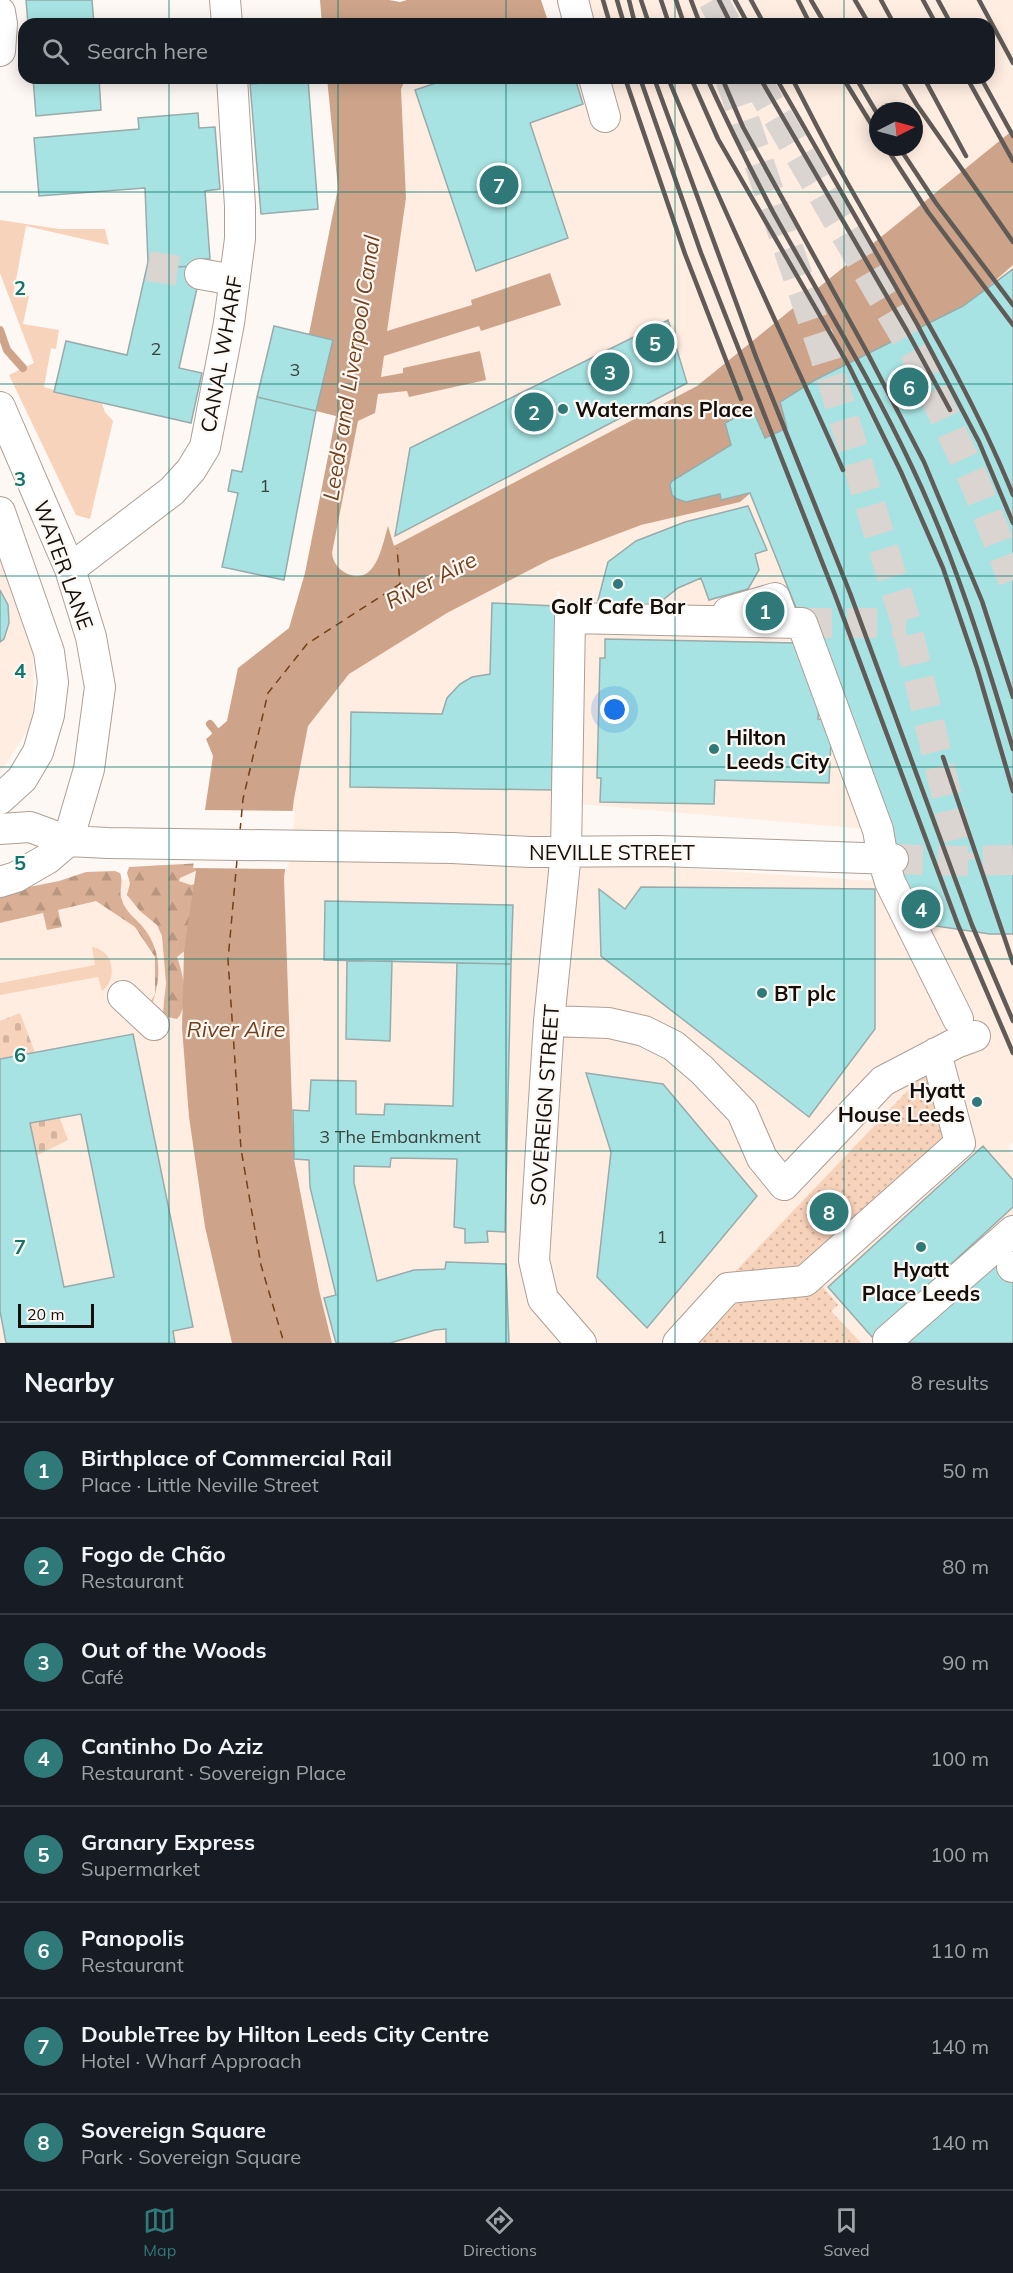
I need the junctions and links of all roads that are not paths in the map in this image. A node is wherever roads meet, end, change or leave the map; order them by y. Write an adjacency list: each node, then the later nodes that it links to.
1 (225, 0): 4 (street)
2 (573, 0): 5 (street)
3 (0, 12): 6 (street)
4 (226, 18)
5 (578, 18)
6 (0, 51)
7 (232, 84): 11 (street, CANAL WHARF)
8 (596, 84): 9 (street)
9 (605, 117)
10 (200, 274): 11 (street)
11 (234, 280): 15 (street, CANAL WHARF)
12 (6, 420): 13 (street); 15 (street, WATER LANE)
13 (0, 501)
14 (0, 512): 16 (street, WATER LANE)
15 (70, 569): 18 (street, WATER LANE)
16 (0, 799)
17 (0, 829): 18 (street)
18 (58, 850): 19 (street, NEVILLE STREET); 21 (street)
19 (566, 852): 20 (street, NEVILLE STREET); 20 (street, SOVEREIGN STREET); 23 (street, SOVEREIGN STREET)
20 (888, 859): 25 (street)
21 (0, 882)
22 (123, 996): 24 (street)
23 (549, 1021): 25 (street); 27 (street, SOVEREIGN STREET)
24 (154, 1025)
25 (936, 1053): 28 (street)
26 (1013, 1231): 29 (street)
27 (581, 1343)
28 (678, 1343)
29 (890, 1343)

